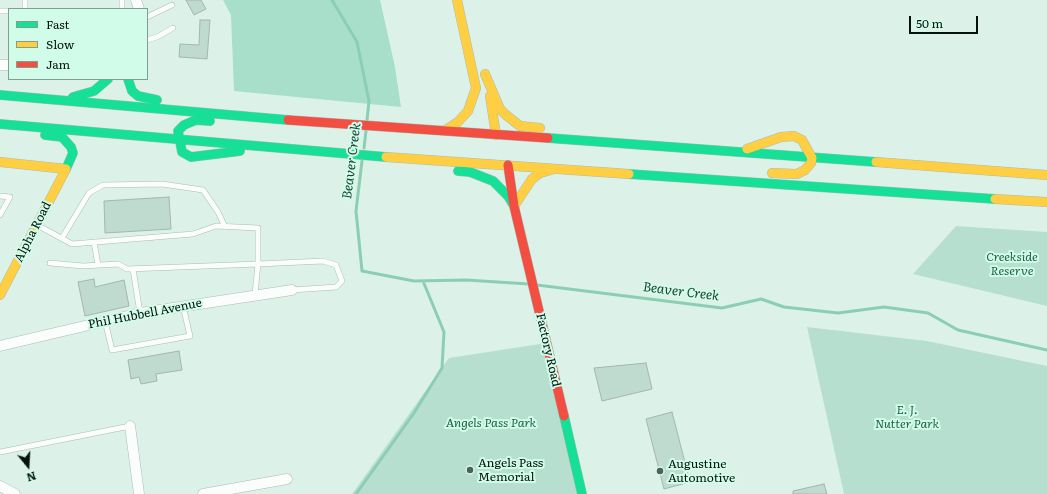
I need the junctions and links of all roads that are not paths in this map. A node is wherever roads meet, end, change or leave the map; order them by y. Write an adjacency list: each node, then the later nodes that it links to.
1 (457, 0): 20 (main road)
2 (465, 0): 6 (main road)
3 (172, 5): 4 (lane)
4 (148, 17)
5 (173, 28): 7 (lane)
6 (474, 36)
7 (148, 40)
8 (482, 65): 9 (main road)
9 (484, 74): 21 (main road); 25 (main road)
10 (107, 80): 13 (main road)
11 (128, 80): 14 (main road)
12 (0, 95): 13 (main road)
13 (60, 100): 16 (main road)
14 (207, 103)
15 (246, 106): 16 (main road)
16 (278, 119): 18 (main road)
17 (0, 124): 22 (main road)
18 (331, 127): 20 (main road); 22 (main road)
19 (0, 131): 36 (main road, Alpha Road)
20 (444, 132): 21 (main road)
21 (496, 135): 23 (main road); 25 (main road)
22 (178, 138): 26 (main road); 26 (main road)
23 (482, 142)
24 (530, 146): 30 (main road)
25 (666, 146): 27 (main road)
26 (282, 148): 31 (main road); 31 (main road)
27 (729, 151): 30 (main road); 32 (main road)
28 (459, 152): 31 (main road)
29 (514, 156): 35 (main road)
30 (792, 156): 32 (main road)
31 (397, 158): 35 (main road); 42 (main road)
32 (812, 158): 38 (main road); 39 (main road)
33 (0, 162): 36 (main road)
34 (599, 162): 37 (main road)
35 (508, 165): 37 (main road); 42 (main road, Factory Road)
36 (66, 168): 44 (main road, Alpha Road)
37 (560, 168): 41 (main road); 42 (main road)
38 (763, 173)
39 (1047, 175)
40 (0, 196): 43 (lane)
41 (1047, 202)
42 (514, 206): 66 (main road, Factory Road)
43 (0, 215)
44 (36, 224): 46 (lane); 54 (main road, Alpha Road)
45 (225, 226): 46 (lane); 47 (lane); 49 (lane)
46 (62, 238): 47 (lane)
47 (94, 242): 50 (lane)
48 (50, 263): 50 (lane)
49 (258, 264): 51 (lane); 52 (lane); 53 (lane)
50 (98, 265): 51 (lane)
51 (133, 269): 56 (lane)
52 (292, 290): 53 (street, Phil Hubbell Avenue)
53 (255, 294): 55 (street, Phil Hubbell Avenue)
54 (0, 295)
55 (183, 306): 56 (street, Phil Hubbell Avenue); 57 (lane)
56 (140, 313): 57 (street, Phil Hubbell Avenue)
57 (105, 321): 58 (street, Phil Hubbell Avenue)
58 (0, 346)
59 (130, 426): 60 (lane); 64 (street)
60 (0, 452)
61 (287, 479): 65 (street)
62 (0, 486): 63 (street)
63 (15, 494)
64 (139, 494)
65 (203, 494)
66 (582, 494)

